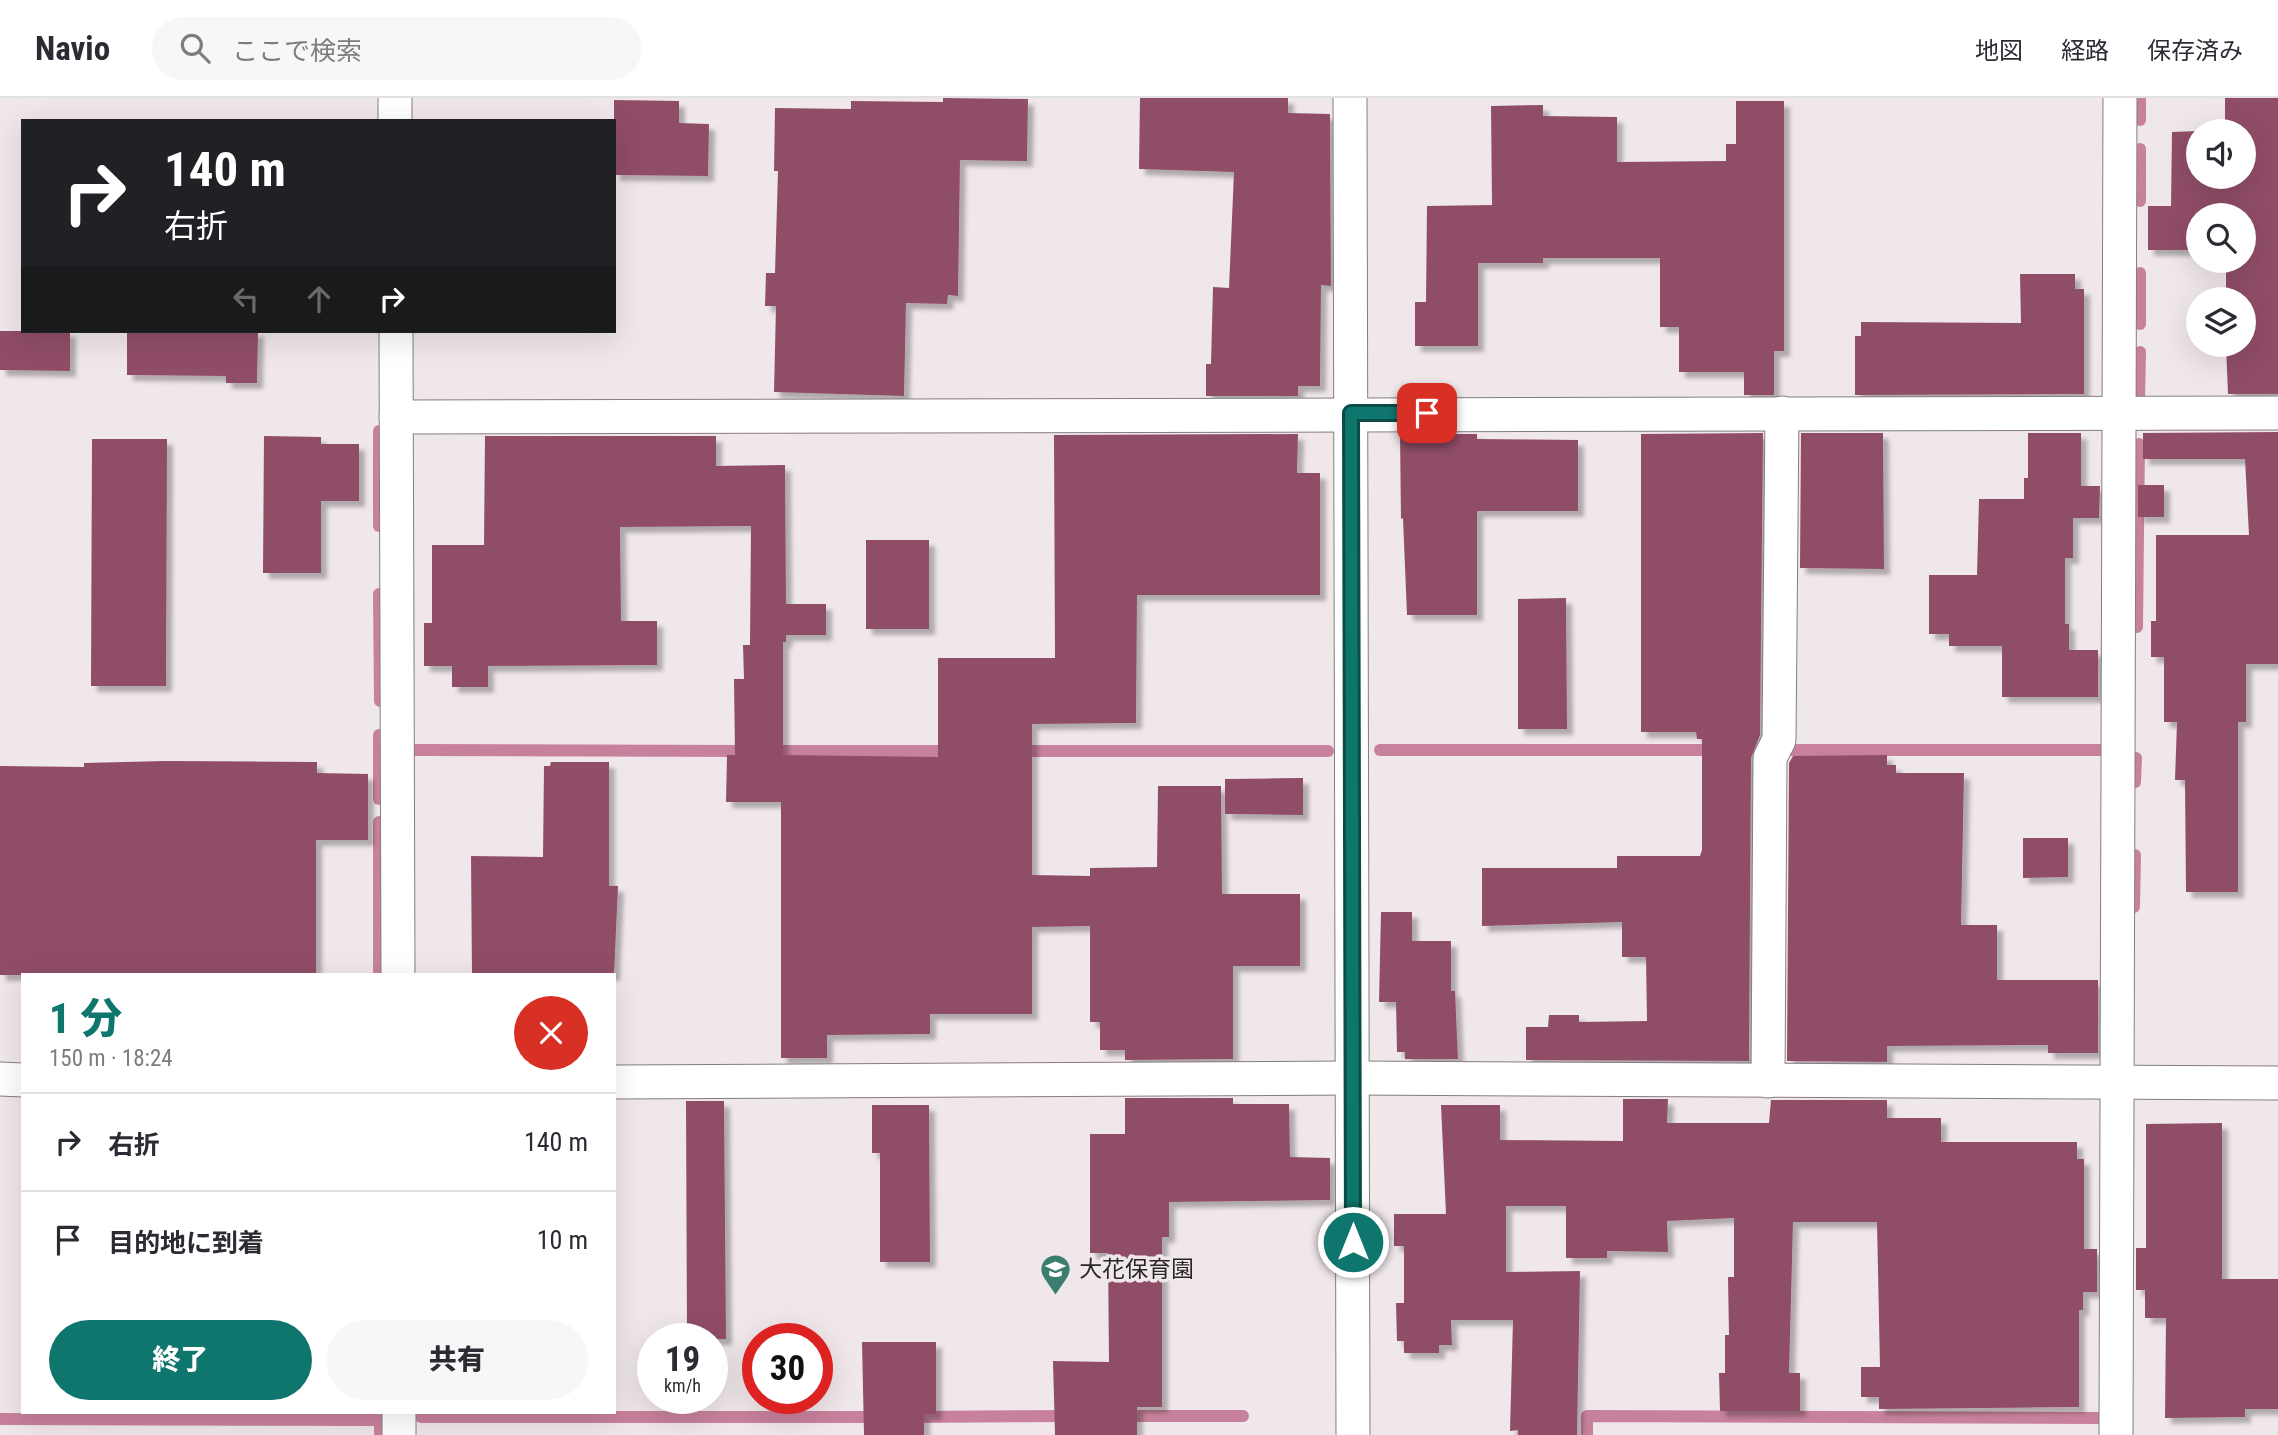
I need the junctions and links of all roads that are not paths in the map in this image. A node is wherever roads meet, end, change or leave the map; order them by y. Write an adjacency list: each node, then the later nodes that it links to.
1 (396, 98): 4 (street)
2 (1350, 98): 7 (street)
3 (2120, 98): 6 (street)
4 (396, 119)
5 (396, 333): 10 (street)
6 (2118, 412): 8 (street); 9 (street); 17 (street)
7 (1351, 413): 8 (street); 10 (street); 12 (street)
8 (1782, 413): 15 (street)
9 (2278, 413)
10 (396, 417): 11 (street)
11 (398, 973)
12 (1352, 1078): 15 (street); 16 (street); 21 (street)
13 (0, 1079): 14 (street)
14 (21, 1080)
15 (1768, 1081): 17 (street)
16 (616, 1082)
17 (2116, 1083): 18 (street); 22 (street)
18 (2278, 1083)
19 (399, 1414): 20 (street)
20 (399, 1435)
21 (1353, 1435)
22 (2116, 1435)

